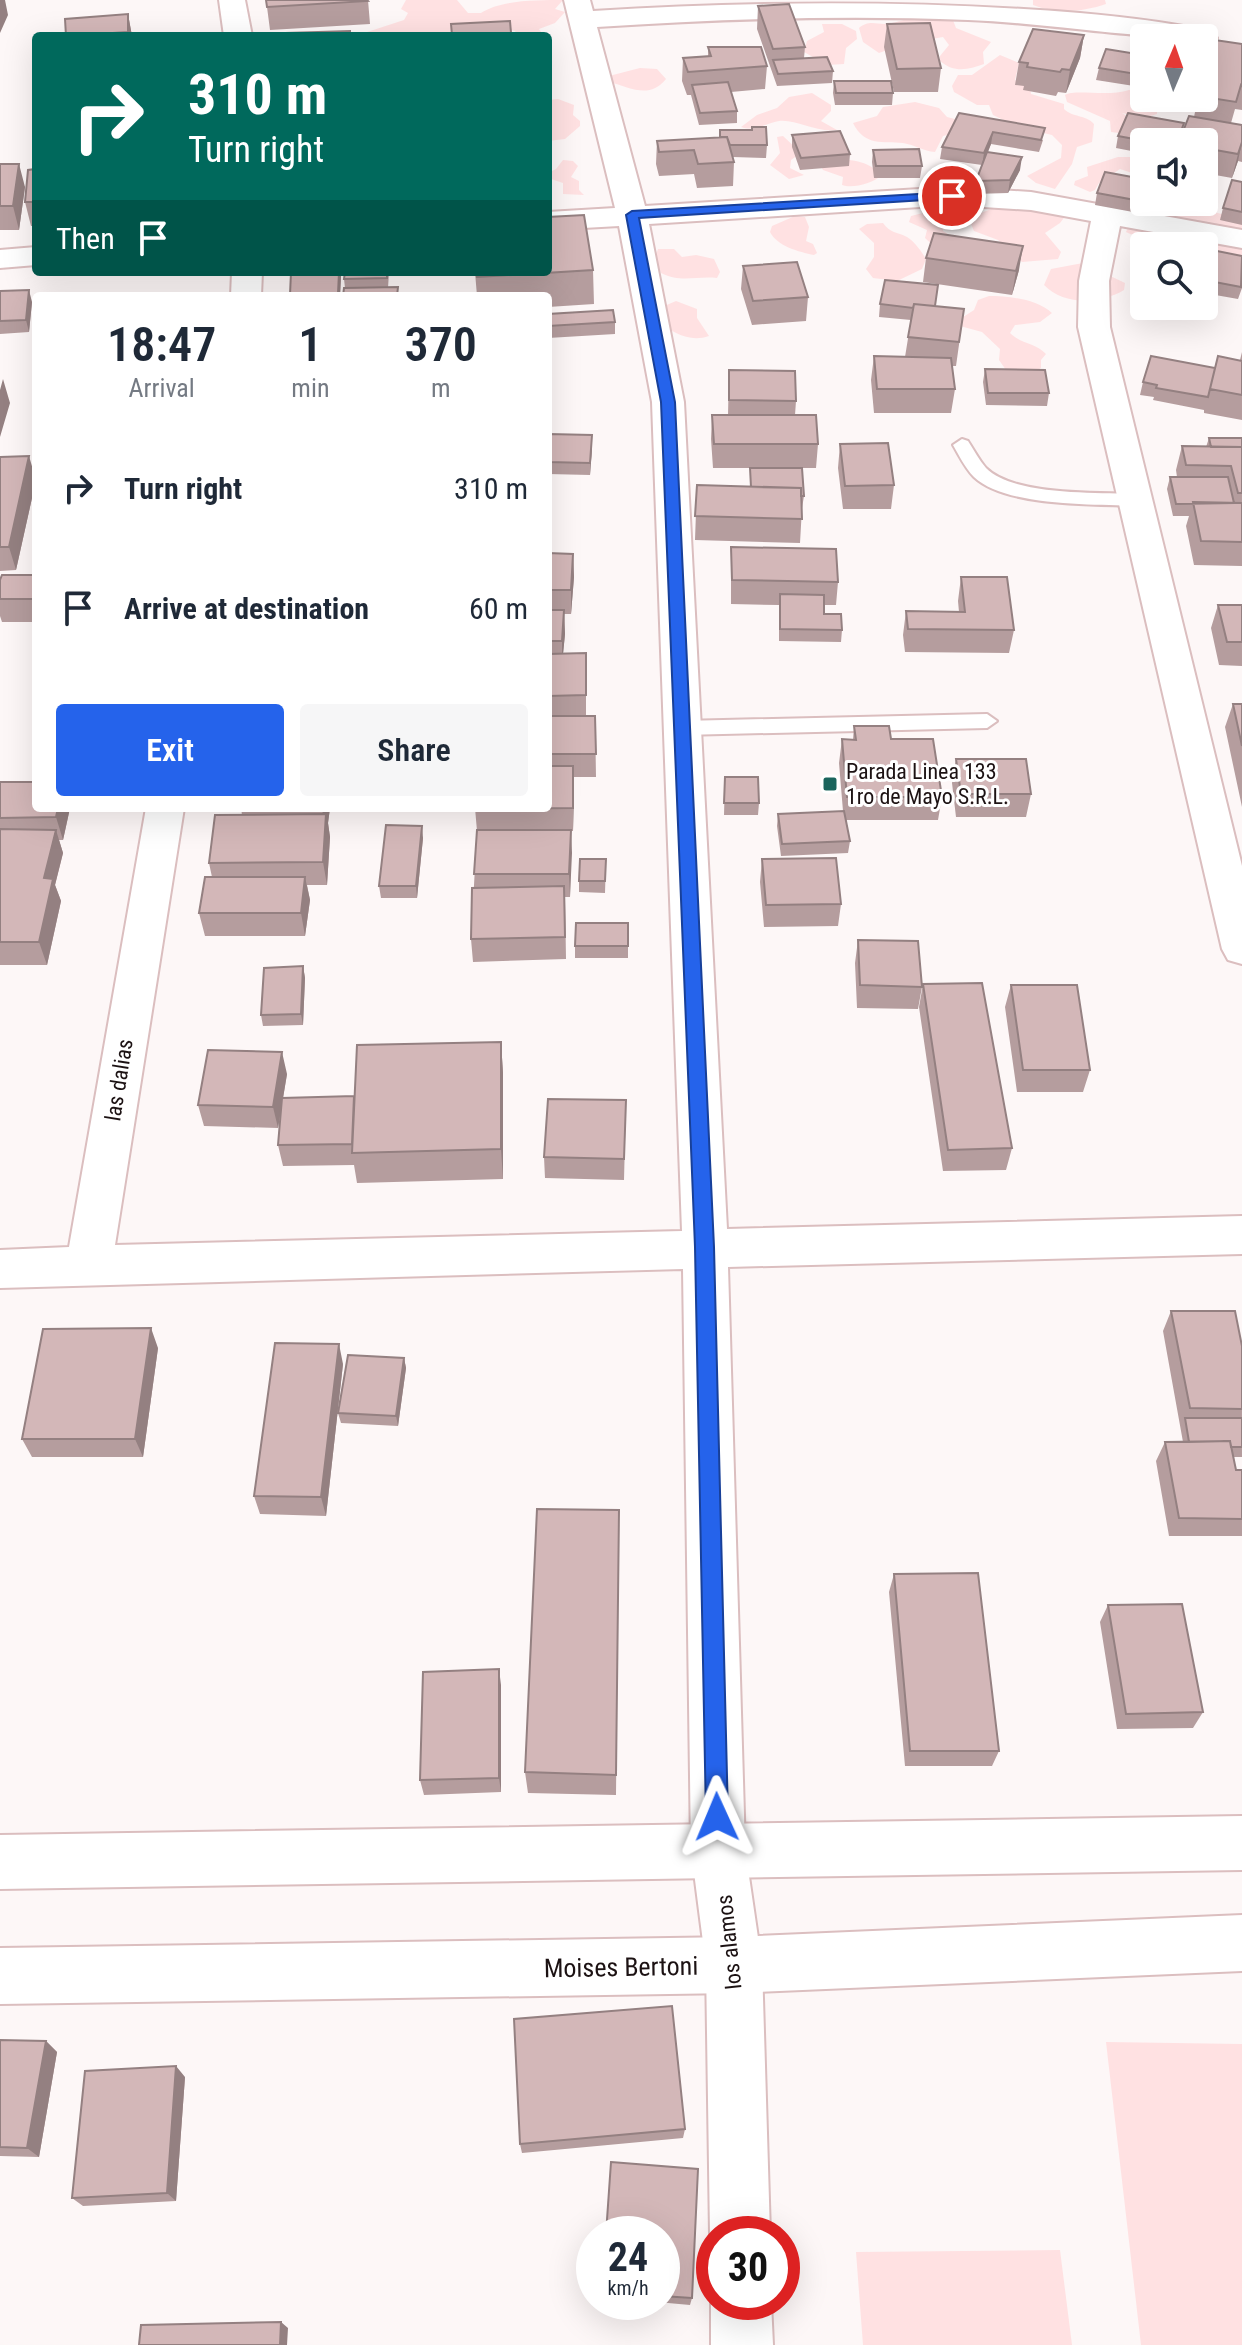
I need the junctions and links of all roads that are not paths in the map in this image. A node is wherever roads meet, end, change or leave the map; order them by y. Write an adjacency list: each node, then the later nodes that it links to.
1 (232, 0): 4 (street)
2 (579, 10): 3 (street); 6 (street, los alamos)
3 (1130, 24)
4 (237, 32)
5 (1107, 214): 6 (street); 8 (street); 12 (street)
6 (632, 215): 7 (street); 14 (street, los alamos)
7 (552, 221)
8 (1242, 239)
9 (32, 256): 10 (street)
10 (0, 259)
11 (962, 445): 12 (lane)
12 (1135, 500): 16 (street)
13 (987, 721): 14 (lane)
14 (682, 728): 18 (street, los alamos)
15 (164, 812): 19 (street, las dalias)
16 (1242, 949)
17 (1242, 1235): 18 (street)
18 (705, 1247): 19 (street); 22 (street, los alamos)
19 (89, 1265): 20 (street)
20 (0, 1269)
21 (1242, 1843): 22 (street)
22 (718, 1849): 23 (street); 25 (street, los alamos)
23 (0, 1862)
24 (1242, 1943): 25 (street, Moises Bertoni)
25 (734, 1965): 26 (street, Moises Bertoni); 27 (street, los alamos)
26 (0, 1976)
27 (740, 2216)
28 (741, 2320): 29 (street)
29 (742, 2345)

